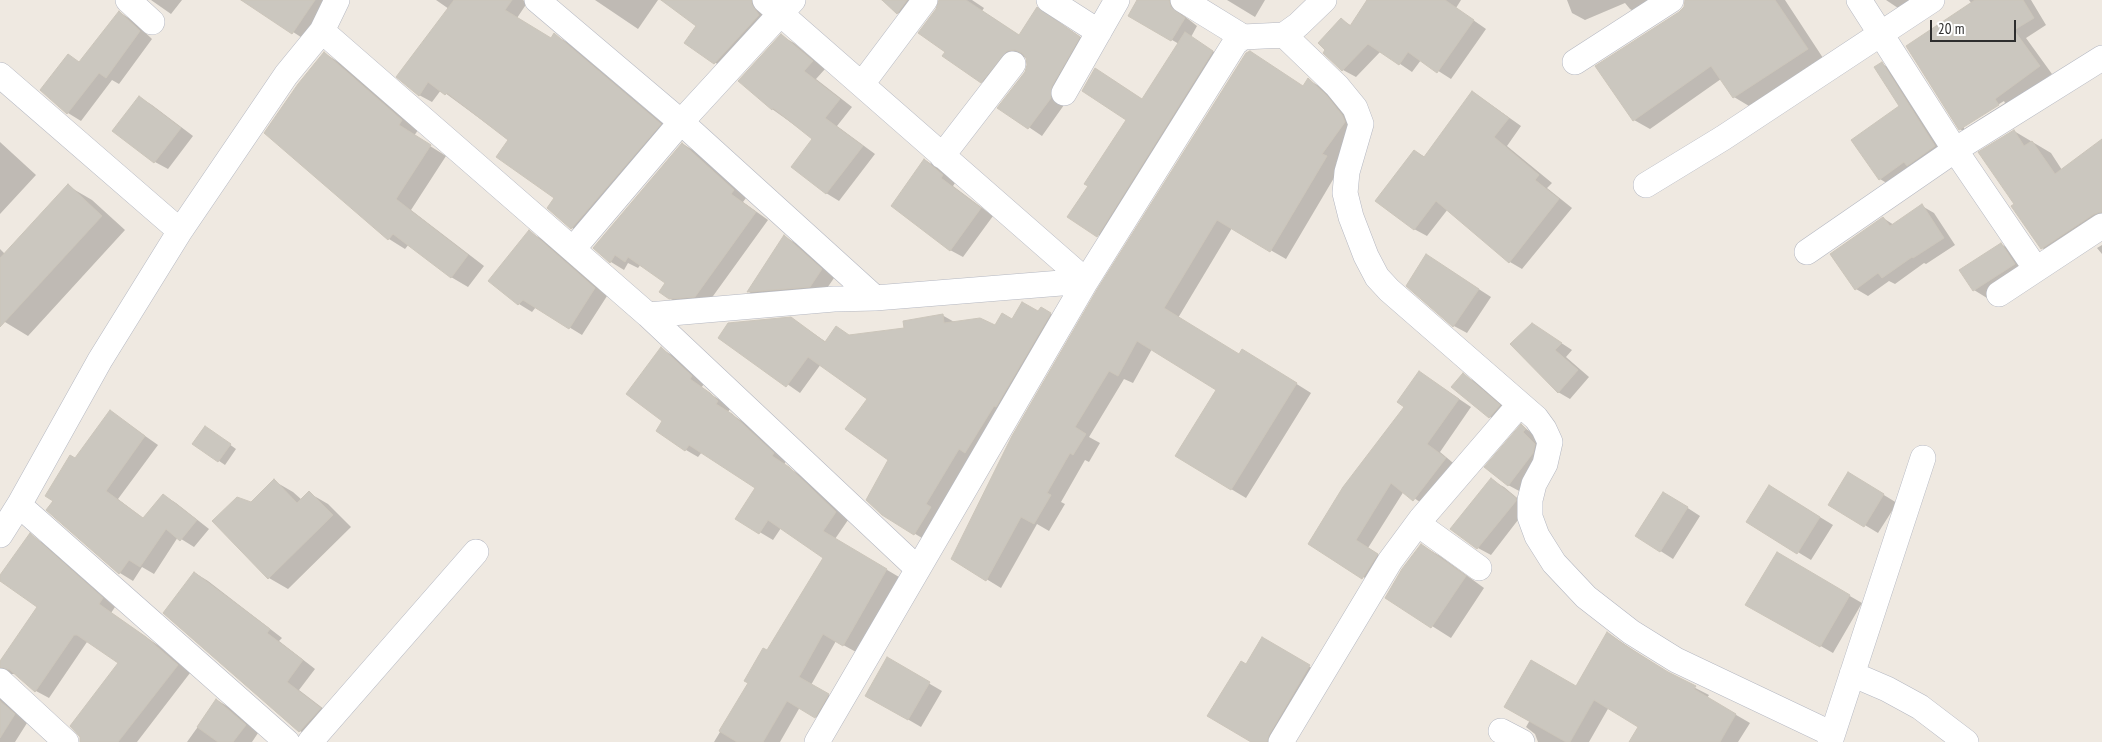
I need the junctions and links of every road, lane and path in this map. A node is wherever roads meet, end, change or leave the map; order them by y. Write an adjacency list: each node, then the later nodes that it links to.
1 (128, 0): 13 (street)
2 (337, 0): 14 (street)
3 (537, 0): 25 (street)
4 (925, 0): 23 (street)
5 (1049, 0): 15 (street)
6 (1117, 0): 15 (street)
7 (1183, 0): 18 (street)
8 (1324, 0): 17 (street)
9 (1671, 0): 20 (street)
10 (1859, 0): 16 (street)
11 (1932, 0): 16 (street)
12 (780, 4): 23 (street); 25 (street)
13 (152, 22)
14 (322, 31): 30 (street); 31 (street)
15 (1099, 32): 24 (street)
16 (1882, 34): 26 (street); 28 (street)
17 (1284, 35): 18 (street); 38 (street)
18 (1243, 37): 34 (street)
19 (2102, 58): 26 (street)
20 (1576, 62)
21 (1013, 64): 27 (street)
22 (0, 75): 30 (street)
23 (862, 84): 27 (street)
24 (1064, 93)
25 (681, 122): 31 (street); 36 (street)
26 (1955, 150): 32 (street); 33 (street)
27 (942, 156): 34 (street)
28 (1646, 185)
29 (2102, 226): 33 (street)
30 (180, 231): 40 (street)
31 (573, 249): 37 (street)
32 (1807, 252)
33 (2036, 269): 35 (street)
34 (1086, 281): 36 (street); 45 (street)
35 (1999, 294)
36 (875, 298): 37 (street)
37 (648, 316): 45 (street)
38 (1520, 404): 41 (street); 48 (street)
39 (1924, 458): 46 (street)
40 (19, 505): 42 (street); 50 (street)
41 (1418, 524): 44 (street); 53 (street)
42 (0, 535)
43 (476, 552): 51 (street)
44 (1479, 568)
45 (918, 569): 52 (street)
46 (1852, 674): 48 (street); 54 (street)
47 (0, 681): 49 (street)
48 (1831, 738)
49 (66, 742)
50 (287, 742)
51 (310, 742)
52 (817, 742)
53 (1281, 742)
54 (1966, 742)

